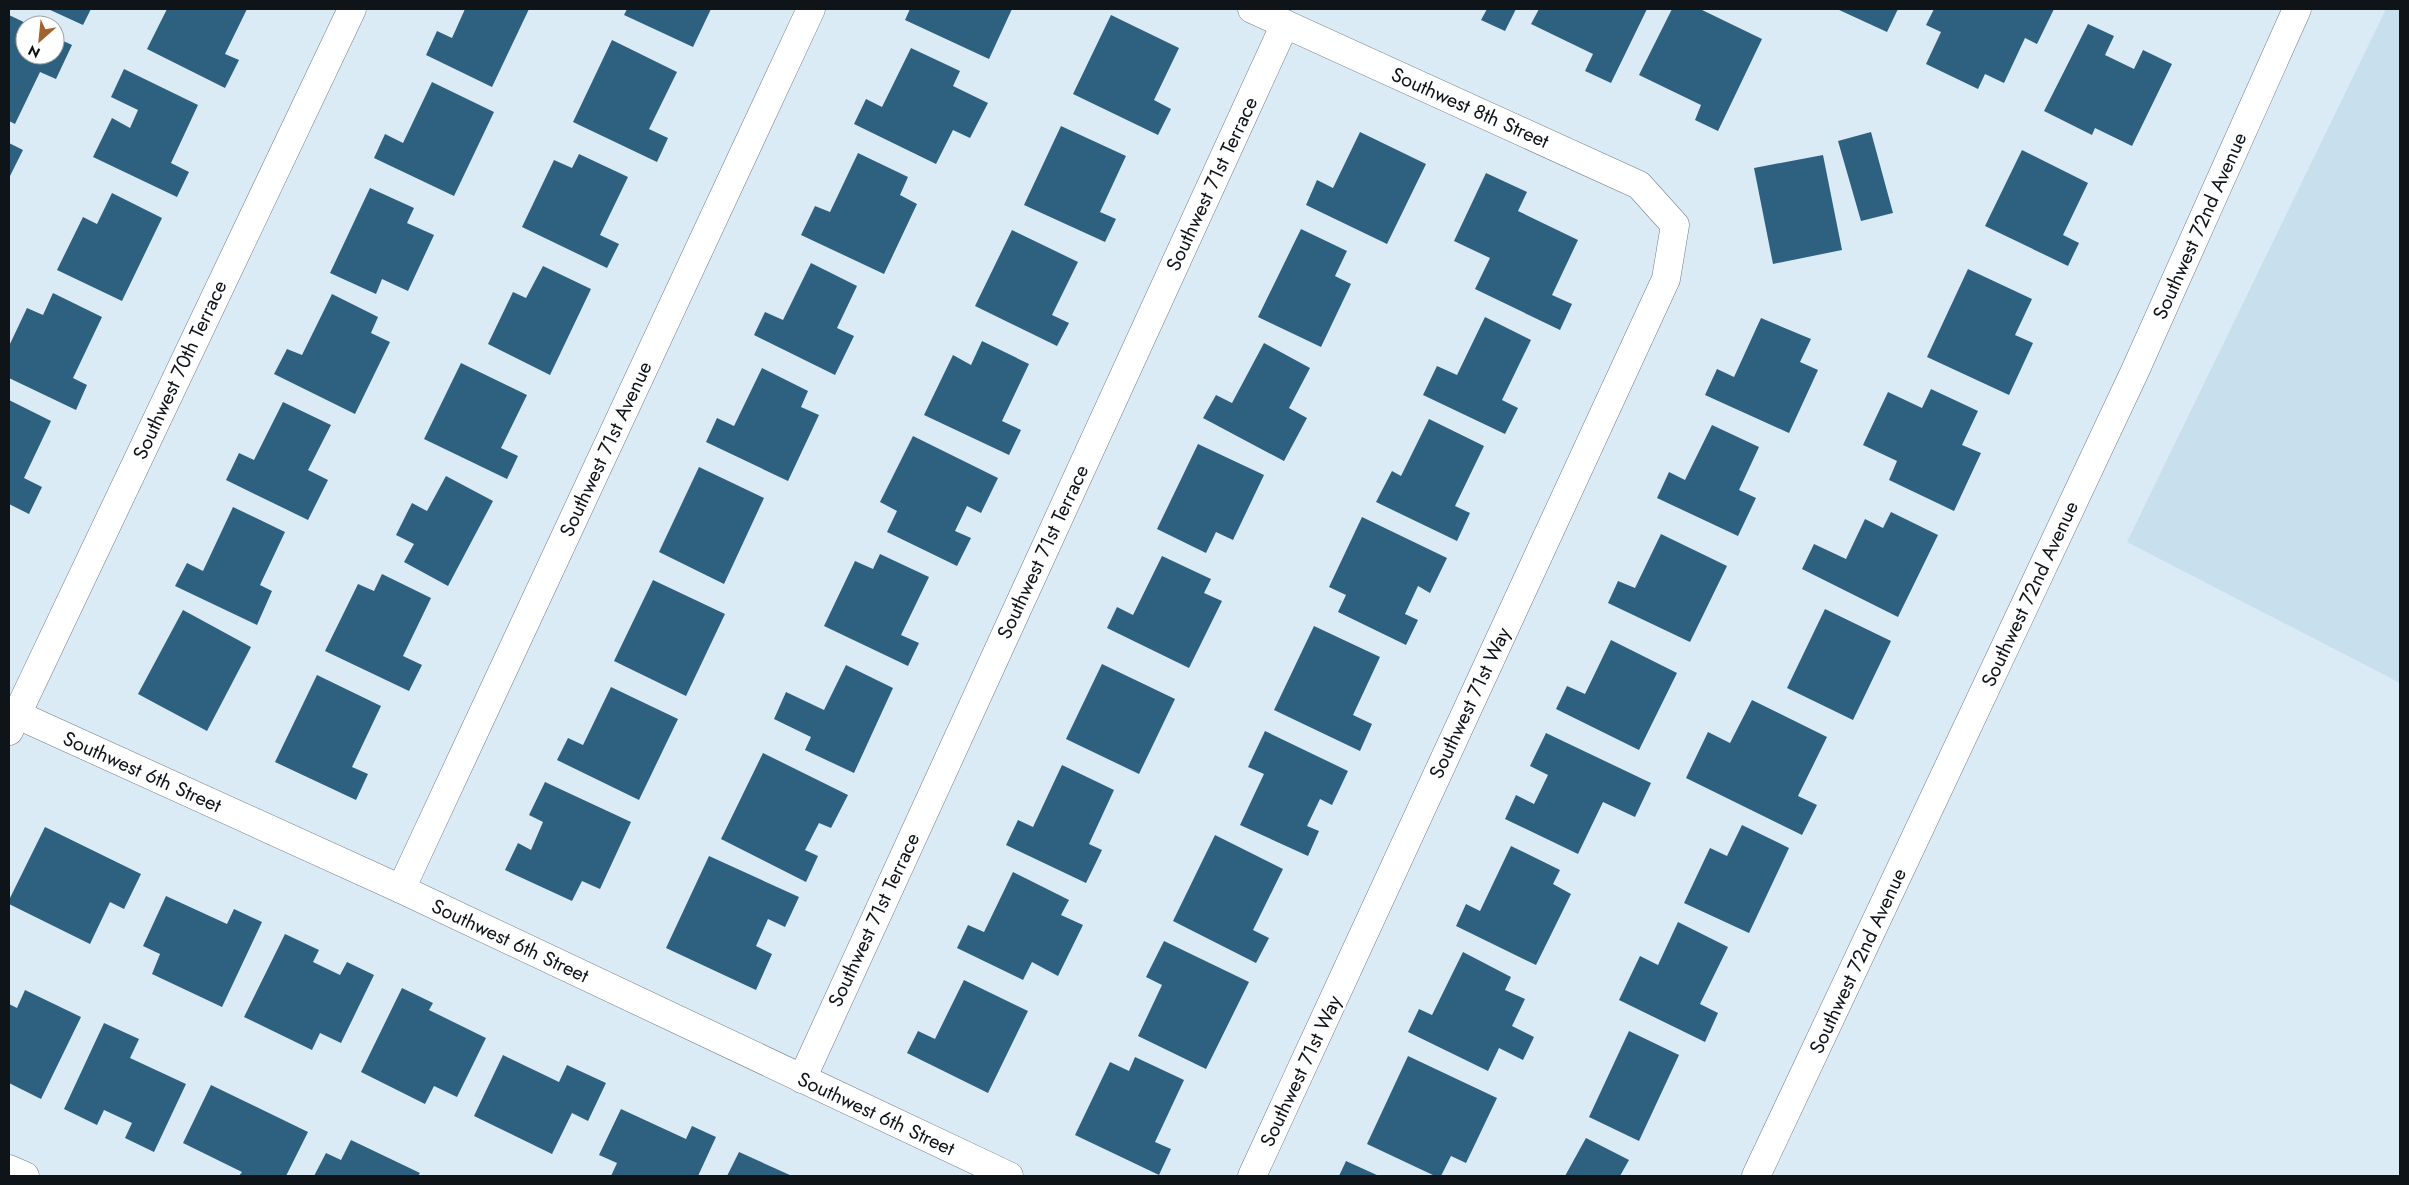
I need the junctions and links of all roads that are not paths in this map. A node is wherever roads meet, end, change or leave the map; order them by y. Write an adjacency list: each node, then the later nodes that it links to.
1 (352, 9): 7 (street, Southwest 70th Terrace)
2 (811, 9): 8 (street, Southwest 71st Avenue)
3 (1252, 9): 5 (street, Southwest 8th Street)
4 (2297, 9): 14 (street, Southwest 72nd Avenue)
5 (1285, 24): 6 (street, Southwest 8th Street); 9 (street, Southwest 71st Terrace)
6 (1675, 225): 13 (street, Southwest 71st Way)
7 (11, 719): 8 (street, Southwest 6th Street)
8 (401, 889): 9 (street, Southwest 6th Street)
9 (802, 1079): 12 (street, Southwest 6th Street)
10 (9, 1169): 11 (street)
11 (25, 1176)
12 (1009, 1176)
13 (1252, 1176)
14 (1756, 1176)

